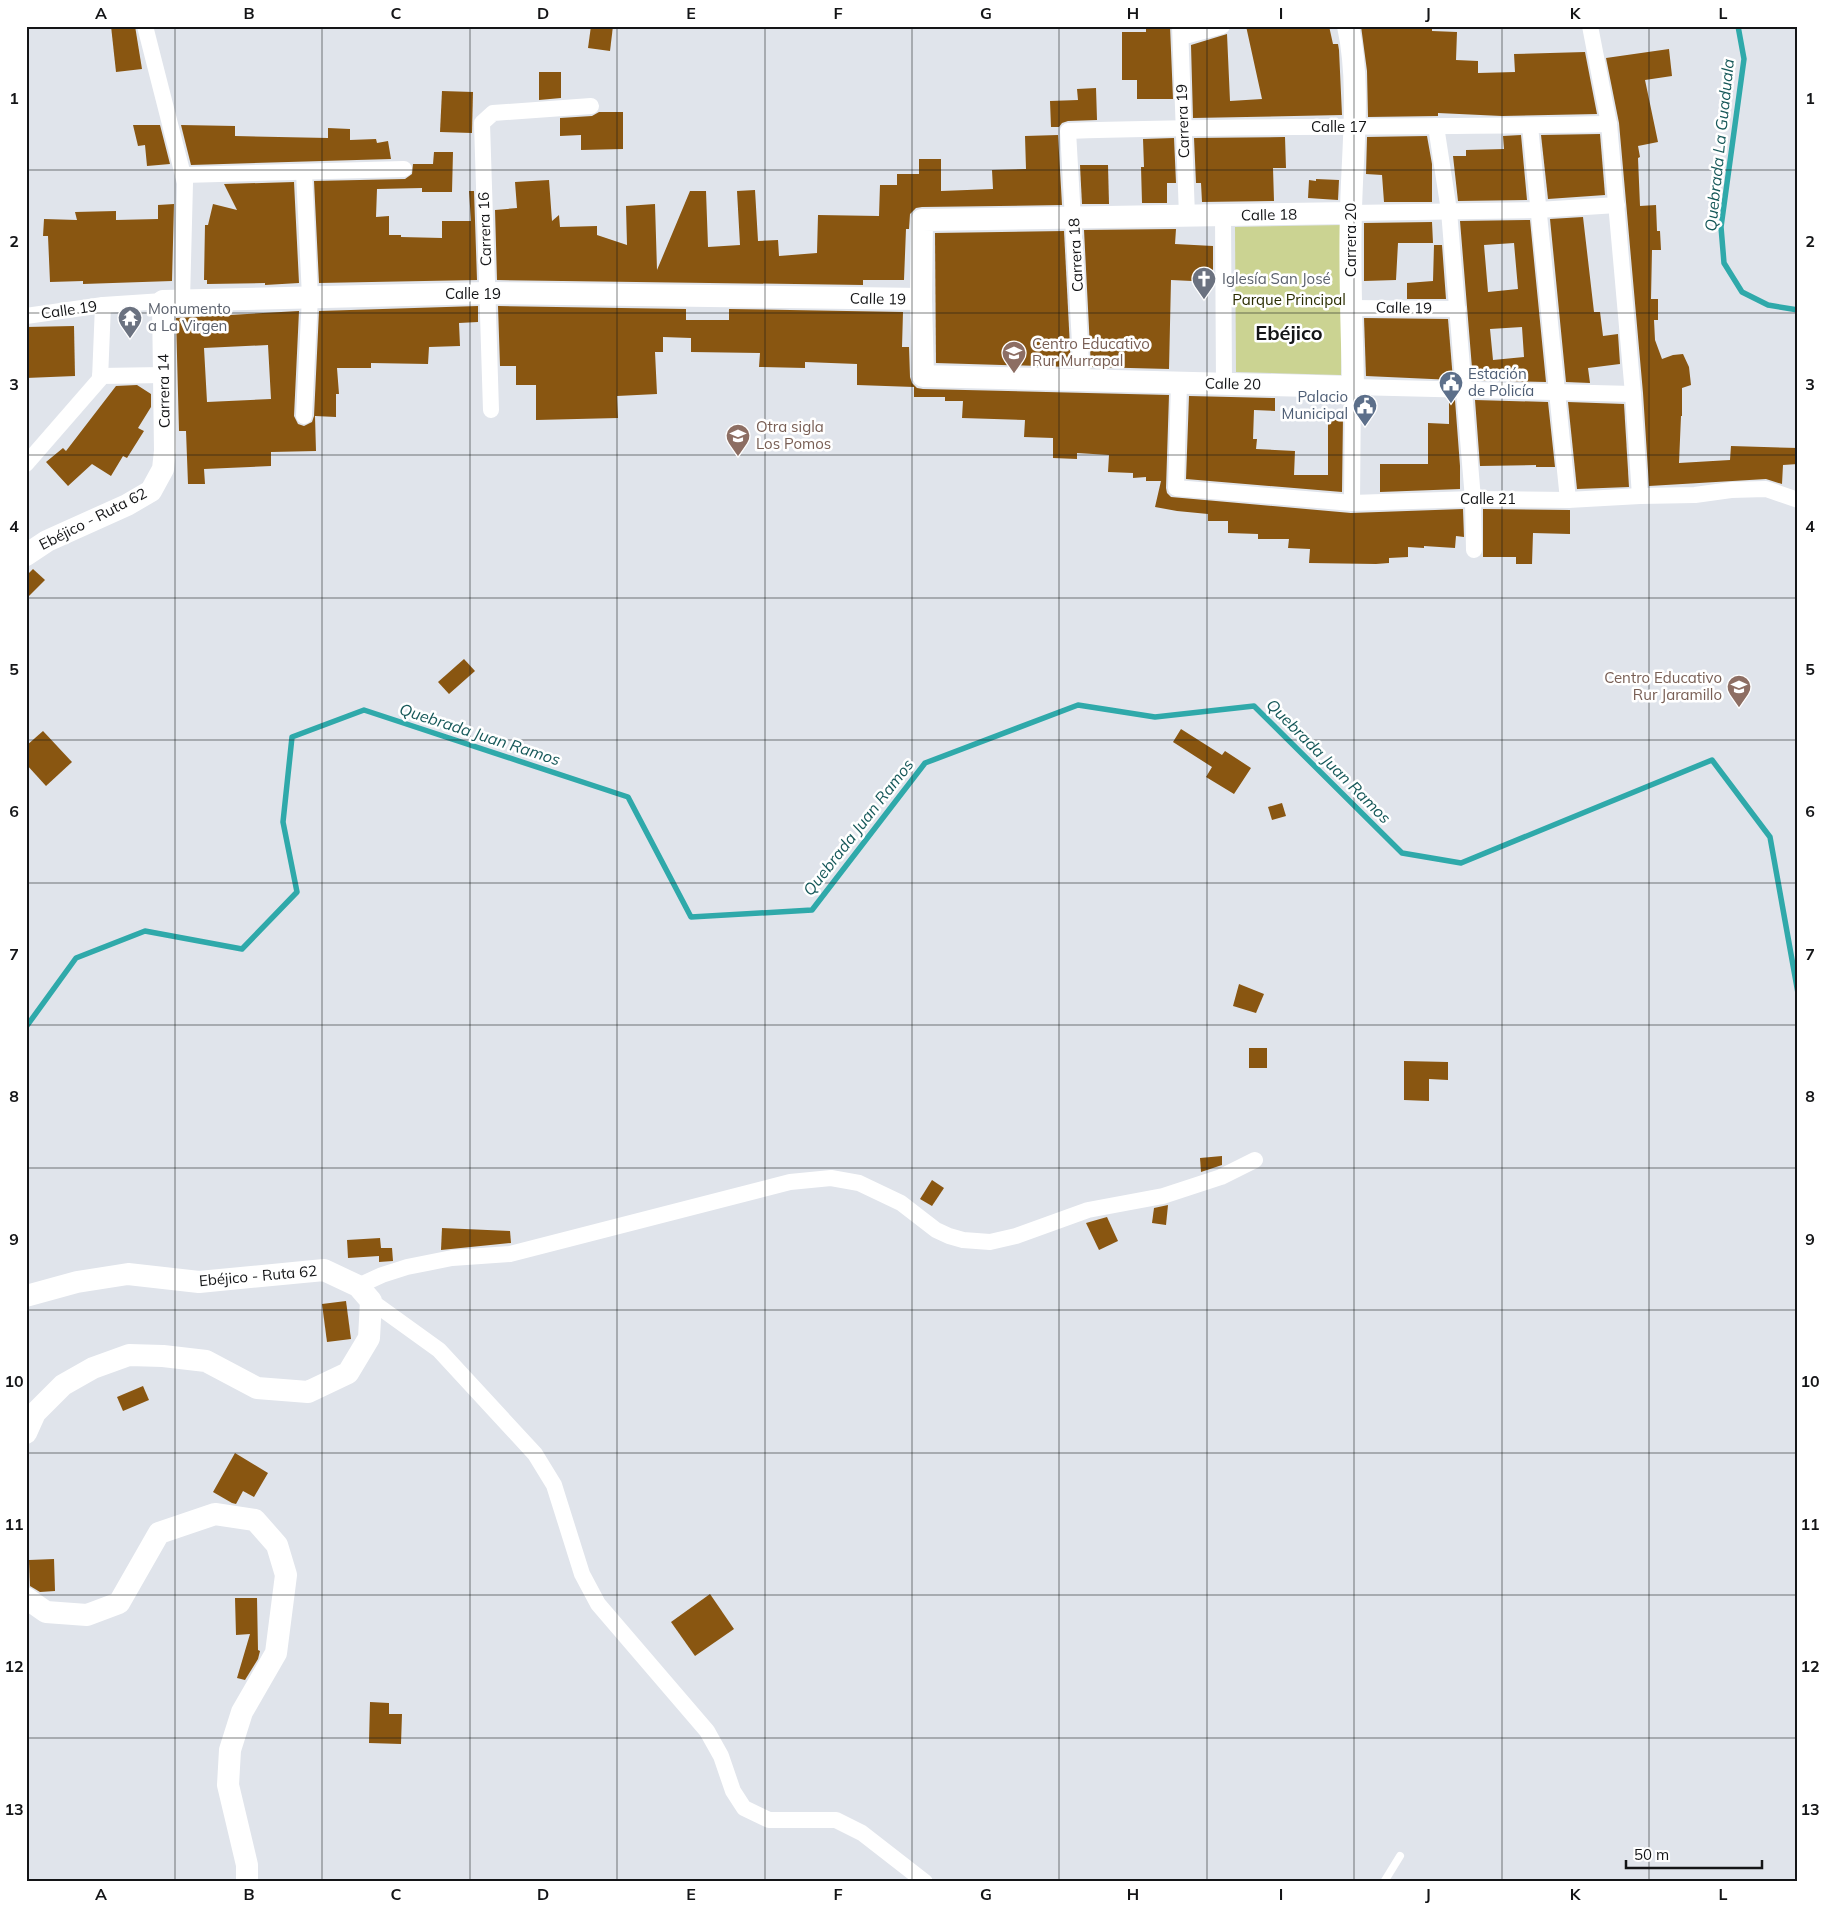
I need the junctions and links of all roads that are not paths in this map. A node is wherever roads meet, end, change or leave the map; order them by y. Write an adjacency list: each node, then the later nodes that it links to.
1 (145, 26): 15 (street)
2 (1222, 26): 5 (street)
3 (1348, 26): 11 (street, Carrera 20)
4 (1590, 26): 7 (street)
5 (1181, 32): 10 (street, Carrera 19)
6 (591, 106): 23 (street, Carrera 16)
7 (1609, 124): 9 (street, Calle 17); 16 (street)
8 (1436, 126): 9 (street, Calle 17); 11 (street, Calle 17); 18 (street)
9 (1530, 126): 17 (street)
10 (1183, 127): 11 (street, Calle 17); 12 (street, Calle 17); 21 (street, Carrera 19)
11 (1354, 128): 19 (street, Carrera 20)
12 (1068, 131): 22 (street, Carrera 18)
13 (404, 169): 14 (street)
14 (304, 172): 15 (street); 24 (street)
15 (183, 175): 26 (street)
16 (1617, 205): 17 (street, Calle 18); 39 (street)
17 (1538, 210): 18 (street, Calle 18); 38 (street)
18 (1449, 211): 19 (street, Calle 18); 29 (street)
19 (1351, 213): 20 (street, Calle 18); 28 (street, Carrera 20)
20 (1223, 215): 21 (street, Calle 18); 35 (street)
21 (1187, 216): 22 (street, Calle 18)
22 (1074, 218): 25 (street, Calle 18); 33 (street, Carrera 18)
23 (488, 293): 24 (street, Calle 19); 25 (street, Calle 19); 40 (street, Carrera 16)
24 (310, 297): 26 (street, Calle 19); 41 (street)
25 (921, 299): 33 (street, Calle 20)
26 (173, 301): 27 (street, Calle 19); 31 (street, Carrera 14)
27 (103, 305): 30 (street, Calle 19); 32 (street)
28 (1351, 308): 29 (street, Calle 19); 36 (street, Carrera 20)
29 (1458, 309): 37 (street)
30 (26, 316)
31 (163, 375): 32 (street); 42 (street, Carrera 14)
32 (100, 376): 43 (street)
33 (1082, 379): 34 (street, Calle 20)
34 (1179, 382): 35 (street, Calle 20); 48 (street, Calle 21)
35 (1224, 384): 36 (street, Calle 20)
36 (1353, 387): 37 (street, Calle 20); 48 (street, Carrera 20)
37 (1464, 390): 38 (street, Calle 20); 45 (street)
38 (1557, 392): 39 (street, Calle 20); 46 (street)
39 (1633, 394): 44 (street)
40 (491, 410)
41 (304, 416)
42 (165, 451): 50 (street, Ebéjico - Ruta 62)
43 (26, 464)
44 (1640, 496): 46 (street, Calle 21); 47 (street, Calle 21)
45 (1473, 499): 46 (street, Calle 21); 48 (street, Calle 21); 49 (street)
46 (1568, 500)
47 (1798, 500)
48 (1352, 503)
49 (1474, 550)
50 (26, 556)
51 (1255, 1160): 52 (street)
52 (365, 1294): 53 (street, Ebéjico - Ruta 62); 54 (street); 58 (street)
53 (26, 1296)
54 (26, 1433)
55 (26, 1598): 57 (street)
56 (1400, 1856): 59 (lane)
57 (247, 1882)
58 (925, 1882)
59 (1384, 1882)

